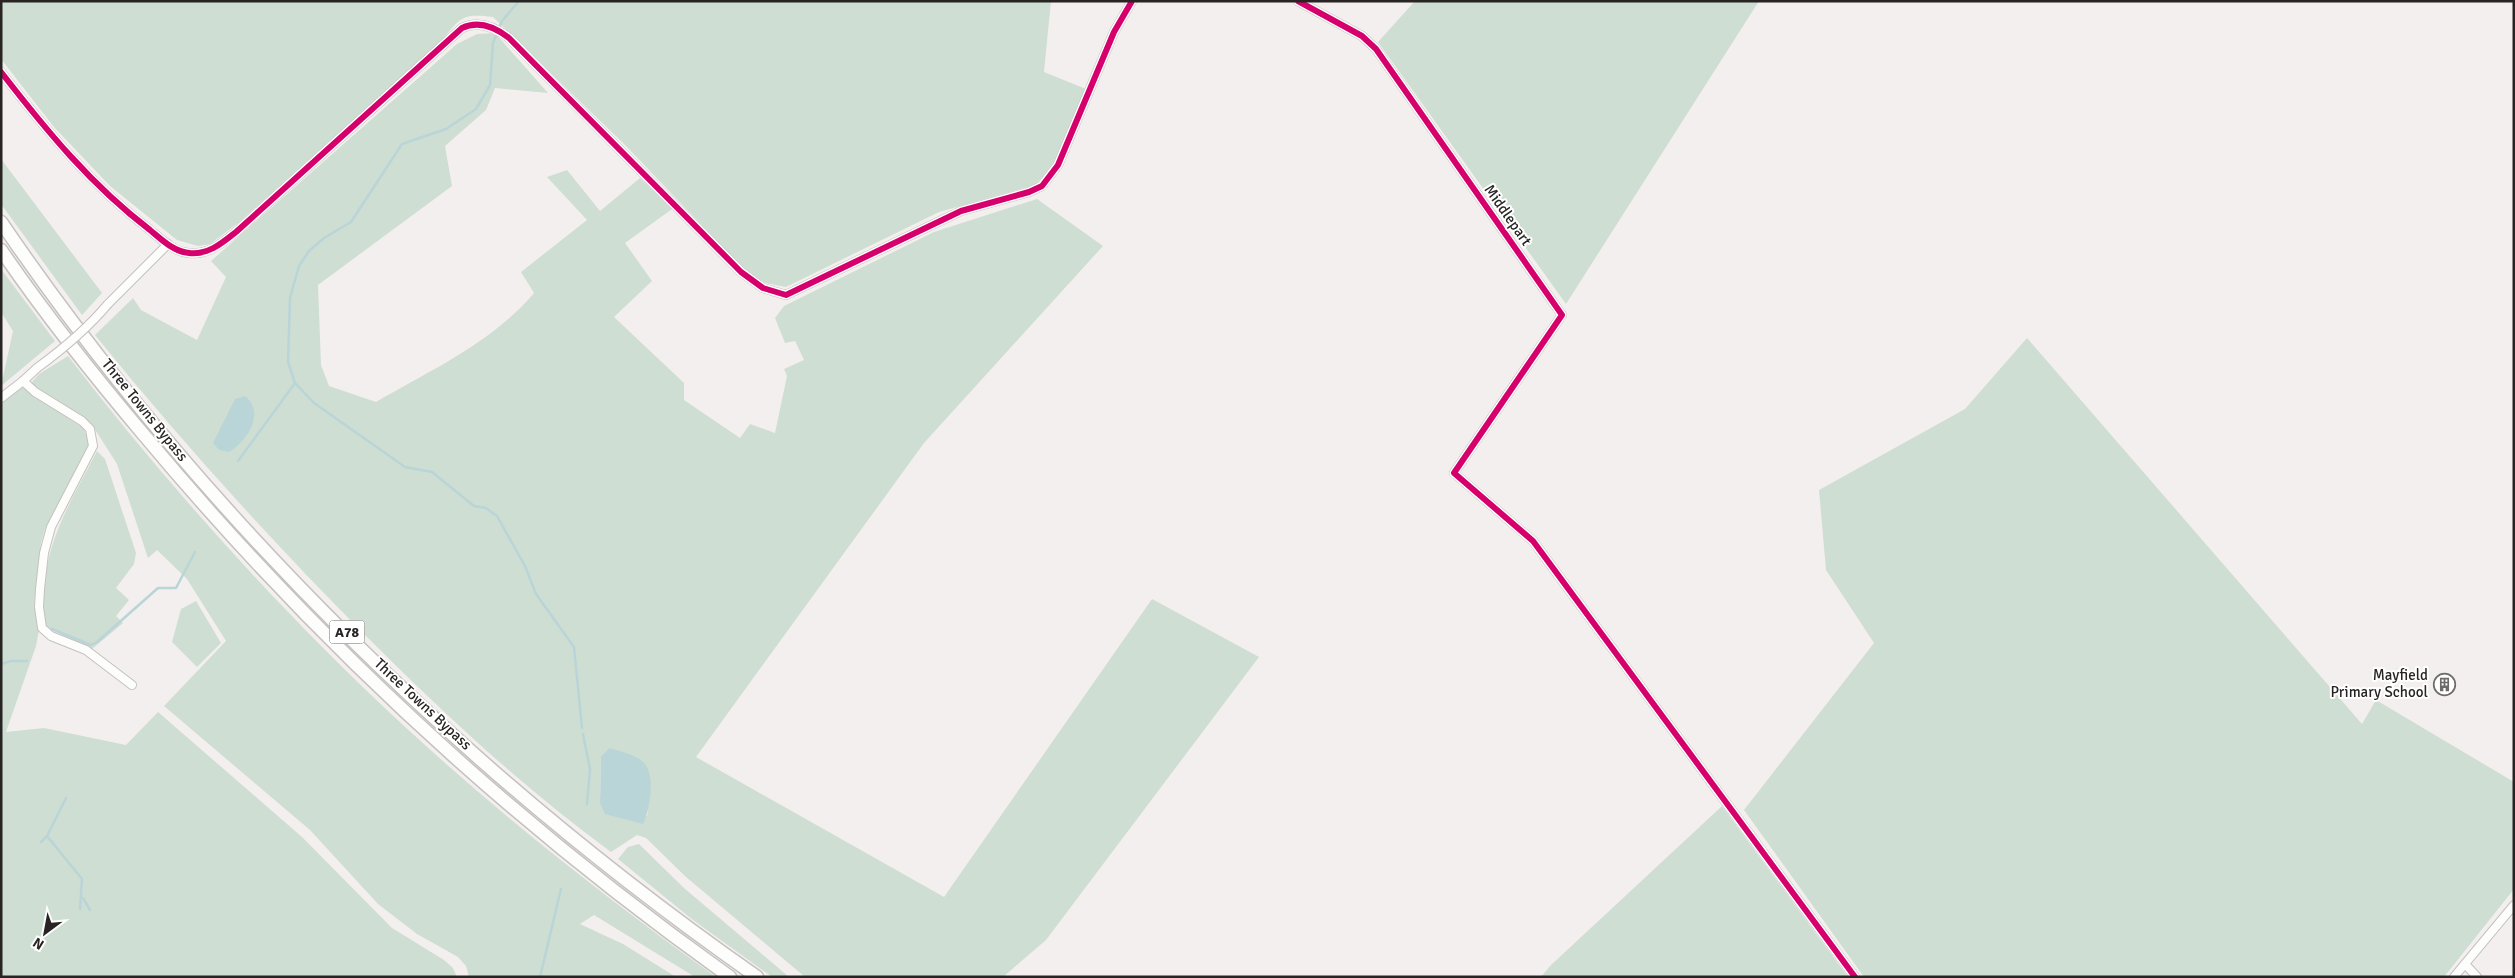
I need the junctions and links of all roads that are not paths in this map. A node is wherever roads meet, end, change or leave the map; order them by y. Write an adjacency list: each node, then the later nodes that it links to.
1 (1132, 1): 5 (street)
2 (1298, 1): 14 (street, Middlepart)
3 (1, 72): 5 (street)
4 (1, 222): 13 (highway, Three Towns Bypass / A78)
5 (168, 244): 7 (street, bridge)
6 (1, 250): 12 (highway, Three Towns Bypass / A78)
7 (23, 381): 8 (street); 9 (street)
8 (1, 398)
9 (132, 685)
10 (2514, 905): 11 (street)
11 (2465, 964): 15 (street); 16 (street)
12 (730, 977)
13 (757, 977)
14 (1855, 977)
15 (2454, 977)
16 (2477, 977)

